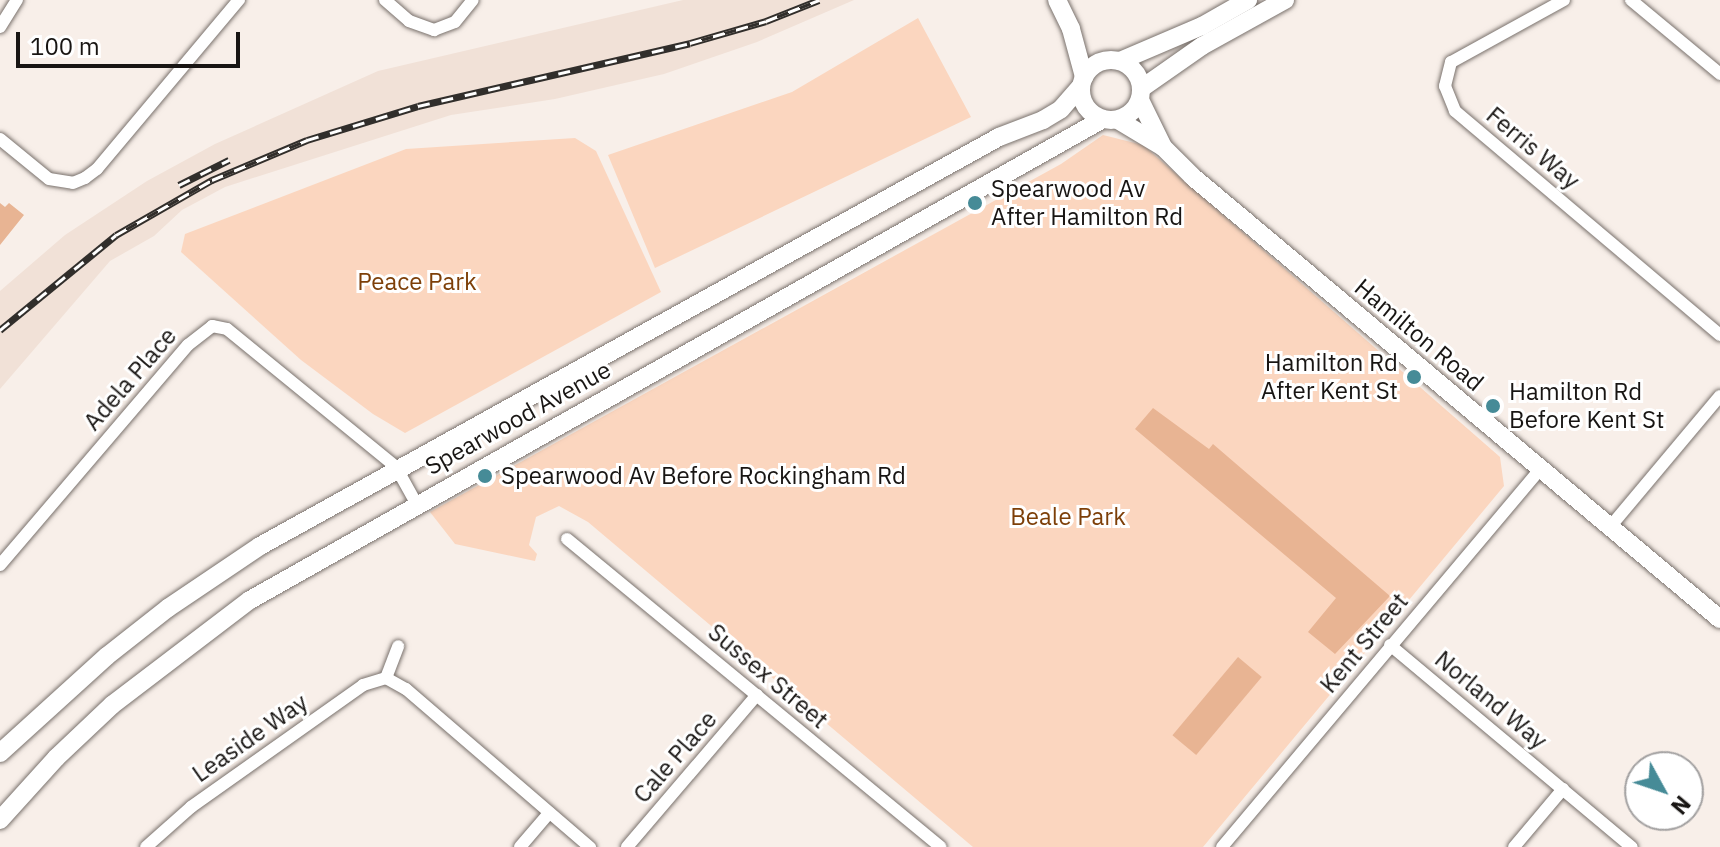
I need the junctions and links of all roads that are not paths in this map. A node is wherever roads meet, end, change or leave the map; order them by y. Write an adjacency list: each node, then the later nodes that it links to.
1 (17, 0): 10 (street)
2 (239, 0): 17 (street)
3 (385, 0): 4 (street)
4 (473, 0)
5 (1057, 0): 11 (main road)
6 (1248, 0): 12 (main road)
7 (1285, 0): 15 (main road)
8 (1564, 0): 19 (street, Ferris Way)
9 (1631, 0): 13 (street)
10 (0, 27)
11 (1071, 29): 12 (main road); 14 (main road)
12 (1111, 61): 14 (main road); 15 (main road)
13 (1720, 74)
14 (1082, 82): 16 (main road); 21 (main road, Spearwood Avenue)
15 (1141, 94): 16 (main road); 18 (main road, Hamilton Road)
16 (1111, 119): 18 (main road, Hamilton Road); 23 (main road, Spearwood Avenue)
17 (0, 139)
18 (1163, 147): 22 (main road, Hamilton Road)
19 (1720, 335)
20 (1720, 396): 24 (street)
21 (396, 467): 23 (street, Adela Place); 26 (street, Adela Place); 32 (main road, Spearwood Avenue)
22 (1540, 469): 24 (main road, Hamilton Road); 28 (street, Kent Street)
23 (416, 503): 35 (main road, Spearwood Avenue)
24 (1610, 527): 27 (main road, Hamilton Road)
25 (567, 539): 31 (street, Sussex Street)
26 (0, 565)
27 (1720, 619)
28 (1390, 645): 33 (street, Norland Way); 41 (street, Kent Street)
29 (398, 646): 30 (street)
30 (386, 678): 34 (street); 36 (street, Leaside Way)
31 (757, 695): 39 (street, Cale Place); 40 (street, Sussex Street)
32 (0, 753)
33 (1563, 789): 42 (street); 43 (street, Norland Way)
34 (549, 813): 37 (street); 38 (street)
35 (0, 820)
36 (146, 847)
37 (520, 847)
38 (590, 847)
39 (627, 847)
40 (940, 847)
41 (1222, 847)
42 (1514, 847)
43 (1632, 847)

